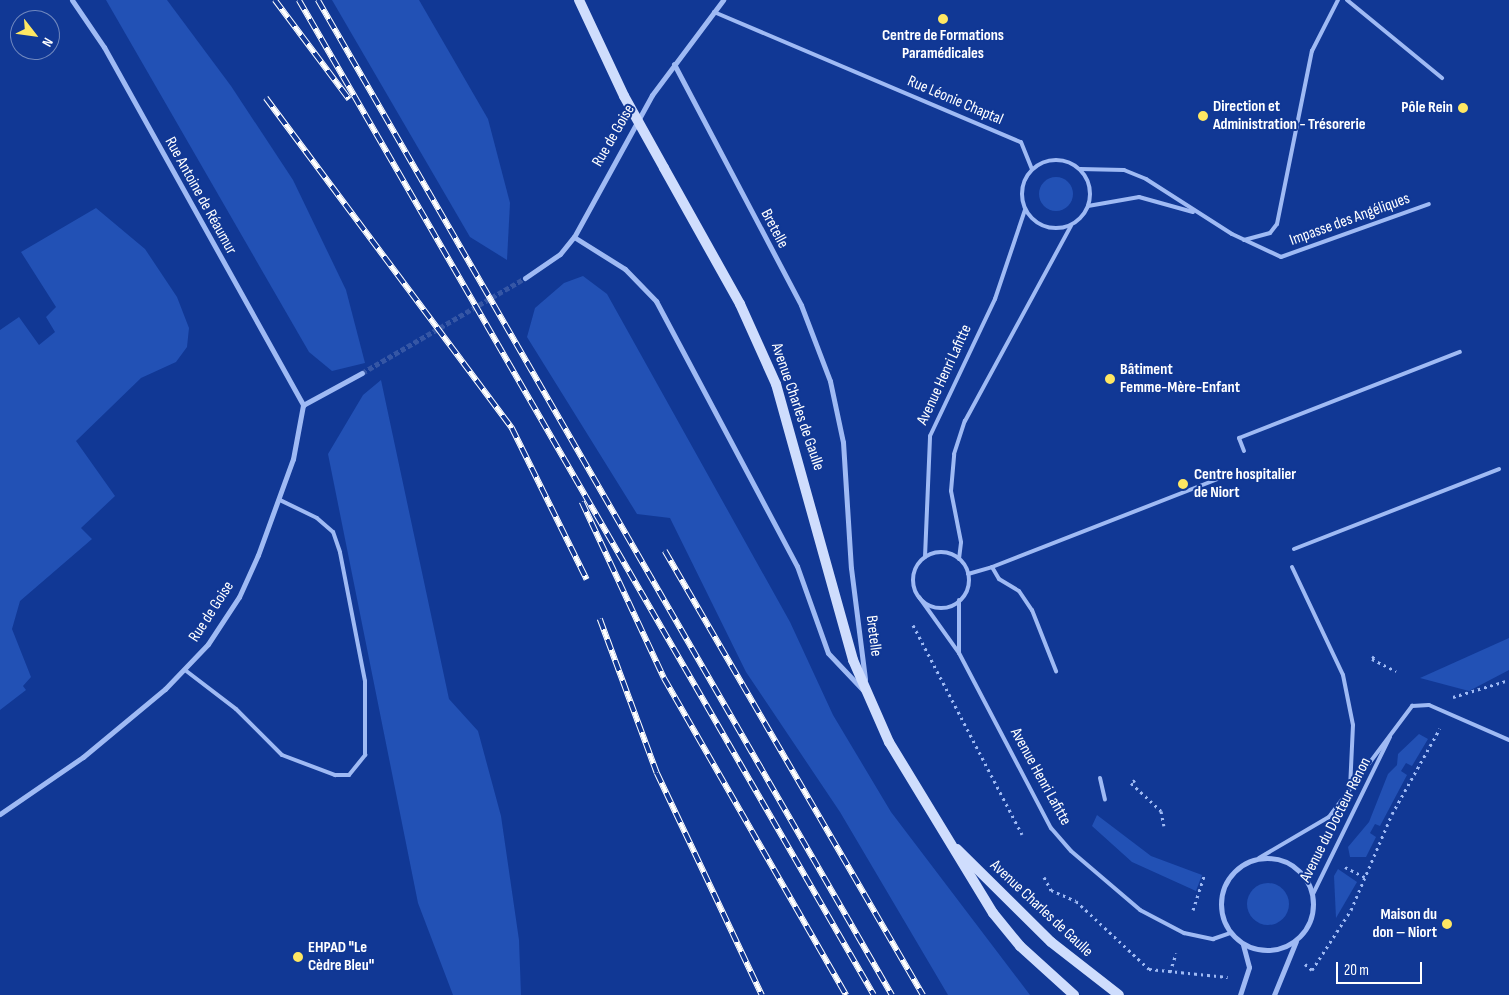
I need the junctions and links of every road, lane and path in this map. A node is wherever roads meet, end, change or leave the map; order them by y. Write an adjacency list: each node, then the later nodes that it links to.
1 (72, 0): 21 (street, Rue Antoine de Réaumur)
2 (579, 0): 41 (main road, Avenue Charles de Gaulle, bridge)
3 (723, 0): 6 (street, Rue de Goise)
4 (1338, 0): 17 (lane)
5 (1347, 0): 8 (lane)
6 (714, 12): 7 (street, Rue de Goise); 9 (lane, Rue Léonie Chaptal)
7 (674, 64): 16 (street, Rue de Goise); 41 (street, Bretelle)
8 (1442, 78)
9 (1032, 169): 10 (lane); 13 (lane)
10 (1080, 169): 12 (lane); 14 (lane, Impasse des Angéliques)
11 (1429, 204): 17 (lane, Impasse des Angéliques)
12 (1088, 206): 14 (lane, Impasse des Angéliques); 15 (lane)
13 (1025, 210): 15 (lane); 27 (lane, Avenue Henri Lafitte)
14 (1200, 215): 17 (lane, Impasse des Angéliques)
15 (1070, 226): 28 (lane)
16 (574, 238): 18 (street, Rue de Goise); 41 (street)
17 (1244, 240)
18 (526, 278)
19 (1460, 352): 22 (lane)
20 (362, 373): 21 (street)
21 (303, 405): 25 (street, Rue de Goise)
22 (1244, 451)
23 (1499, 469): 26 (lane)
24 (1220, 478): 29 (lane)
25 (280, 500): 37 (street, Rue de Goise); 37 (lane)
26 (1294, 549)
27 (924, 557): 28 (lane); 32 (lane)
28 (959, 559): 31 (lane)
29 (992, 567): 31 (lane); 38 (lane)
30 (1292, 567): 48 (lane)
31 (968, 574): 33 (lane)
32 (918, 597): 33 (lane); 35 (lane, Avenue Henri Lafitte)
33 (960, 600): 35 (lane, Avenue Henri Lafitte)
34 (913, 625): 52 (path)
35 (959, 653): 61 (lane, Avenue Henri Lafitte)
36 (1374, 656): 39 (path)
37 (185, 670): 50 (street, Rue de Goise)
38 (1056, 671)
39 (1396, 671)
40 (1509, 680): 42 (path)
41 (867, 695): 53 (main road, Avenue Charles de Gaulle)
42 (1452, 697)
43 (1441, 725): 58 (path)
44 (1393, 730): 45 (lane, Avenue du Docteur Renon); 48 (lane, Avenue du Docteur Renon); 59 (lane, Avenue du Docteur Renon)
45 (1509, 740)
46 (1100, 778): 49 (lane)
47 (1135, 780): 51 (path)
48 (1350, 789): 54 (lane, Avenue du Docteur Renon)
49 (1105, 799)
50 (0, 814)
51 (1164, 826)
52 (1022, 834)
53 (946, 838): 68 (main road, Avenue Charles de Gaulle); 69 (main road, Avenue Charles de Gaulle)
54 (1259, 858): 59 (street); 61 (street)
55 (1336, 862): 58 (path)
56 (1205, 874): 60 (path)
57 (1044, 877): 66 (path)
58 (1365, 877): 65 (path)
59 (1313, 894): 62 (street)
60 (1193, 910)
61 (1230, 933): 63 (street)
62 (1296, 941): 63 (street); 71 (street)
63 (1243, 944): 70 (street)
64 (1176, 953): 66 (path)
65 (1299, 970)
66 (1170, 972): 67 (path)
67 (1228, 977)
68 (1074, 995)
69 (1119, 995)
70 (1240, 995)
71 (1274, 995)

